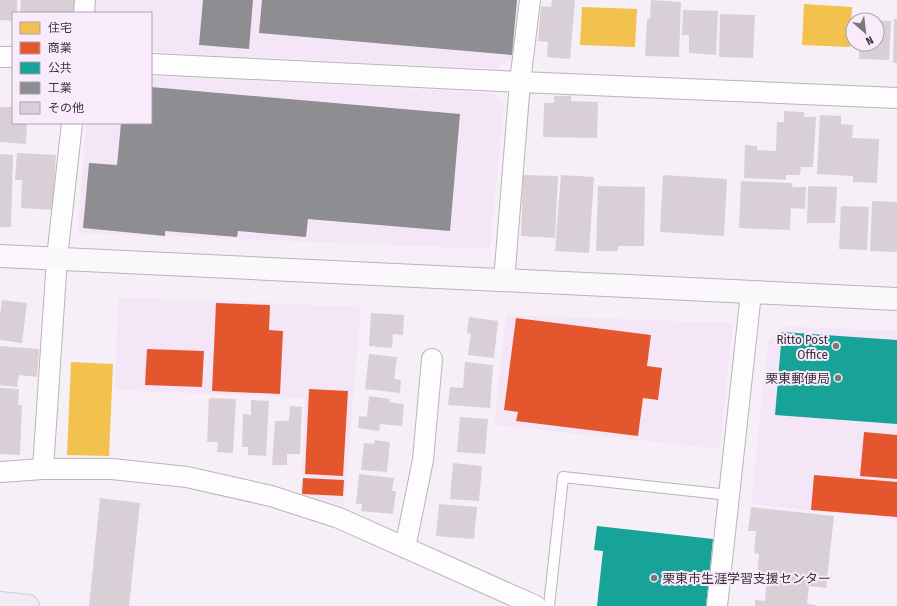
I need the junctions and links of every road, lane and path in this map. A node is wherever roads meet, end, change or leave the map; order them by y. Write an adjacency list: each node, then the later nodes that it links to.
1 (85, 0): 3 (street)
2 (530, 0): 7 (street)
3 (84, 12)
4 (0, 57): 5 (street)
5 (12, 57)
6 (152, 64): 7 (street)
7 (520, 82): 8 (street); 12 (street)
8 (897, 98)
9 (72, 124): 11 (street)
10 (0, 256): 11 (street)
11 (57, 258): 12 (street); 16 (street)
12 (504, 281): 13 (street)
13 (751, 293): 14 (street); 18 (street)
14 (897, 299)
15 (432, 359): 20 (street)
16 (42, 469): 17 (street); 20 (street)
17 (0, 472)
18 (729, 496): 25 (lane); 26 (street)
19 (100, 546): 23 (path)
20 (405, 548): 24 (street)
21 (0, 603): 22 (highway)
22 (28, 606)
23 (94, 606)
24 (536, 606)
25 (550, 606)
26 (717, 606)

